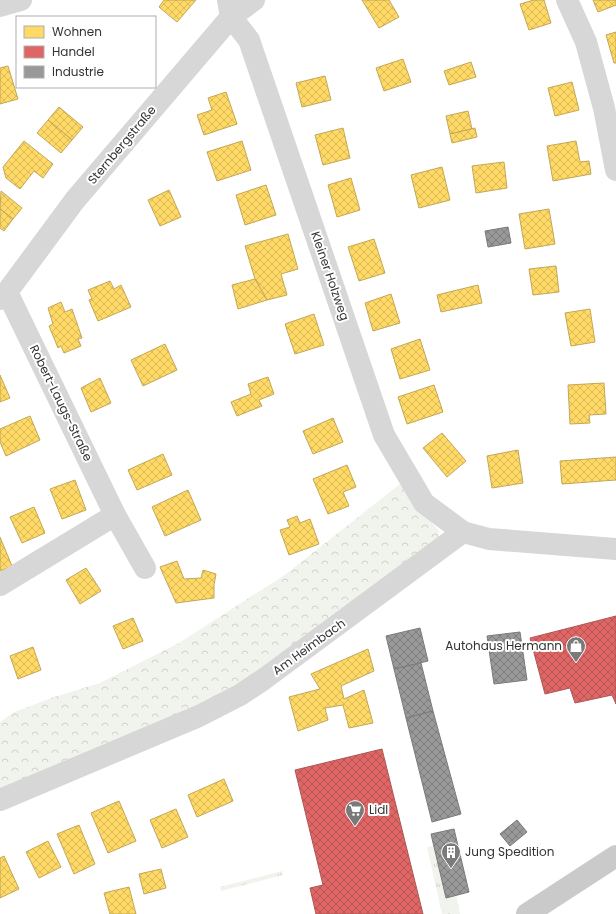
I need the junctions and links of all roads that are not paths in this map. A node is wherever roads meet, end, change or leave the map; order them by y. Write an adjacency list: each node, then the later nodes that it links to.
1 (21, 0): 4 (street)
2 (254, 0): 5 (street, Sternbergstraße)
3 (567, 0): 6 (street)
4 (0, 6)
5 (229, 8): 7 (street, Sternbergstraße); 9 (street, Kleiner Holzweg)
6 (616, 170)
7 (4, 295): 8 (street, Robert-Laugs-Straße)
8 (115, 515): 11 (street, Robert-Laugs-Straße); 12 (street)
9 (463, 532): 10 (street); 13 (street, Am Heimbach)
10 (616, 549)
11 (145, 568)
12 (0, 585)
13 (0, 800)
14 (616, 856): 15 (main road)
15 (527, 914)

